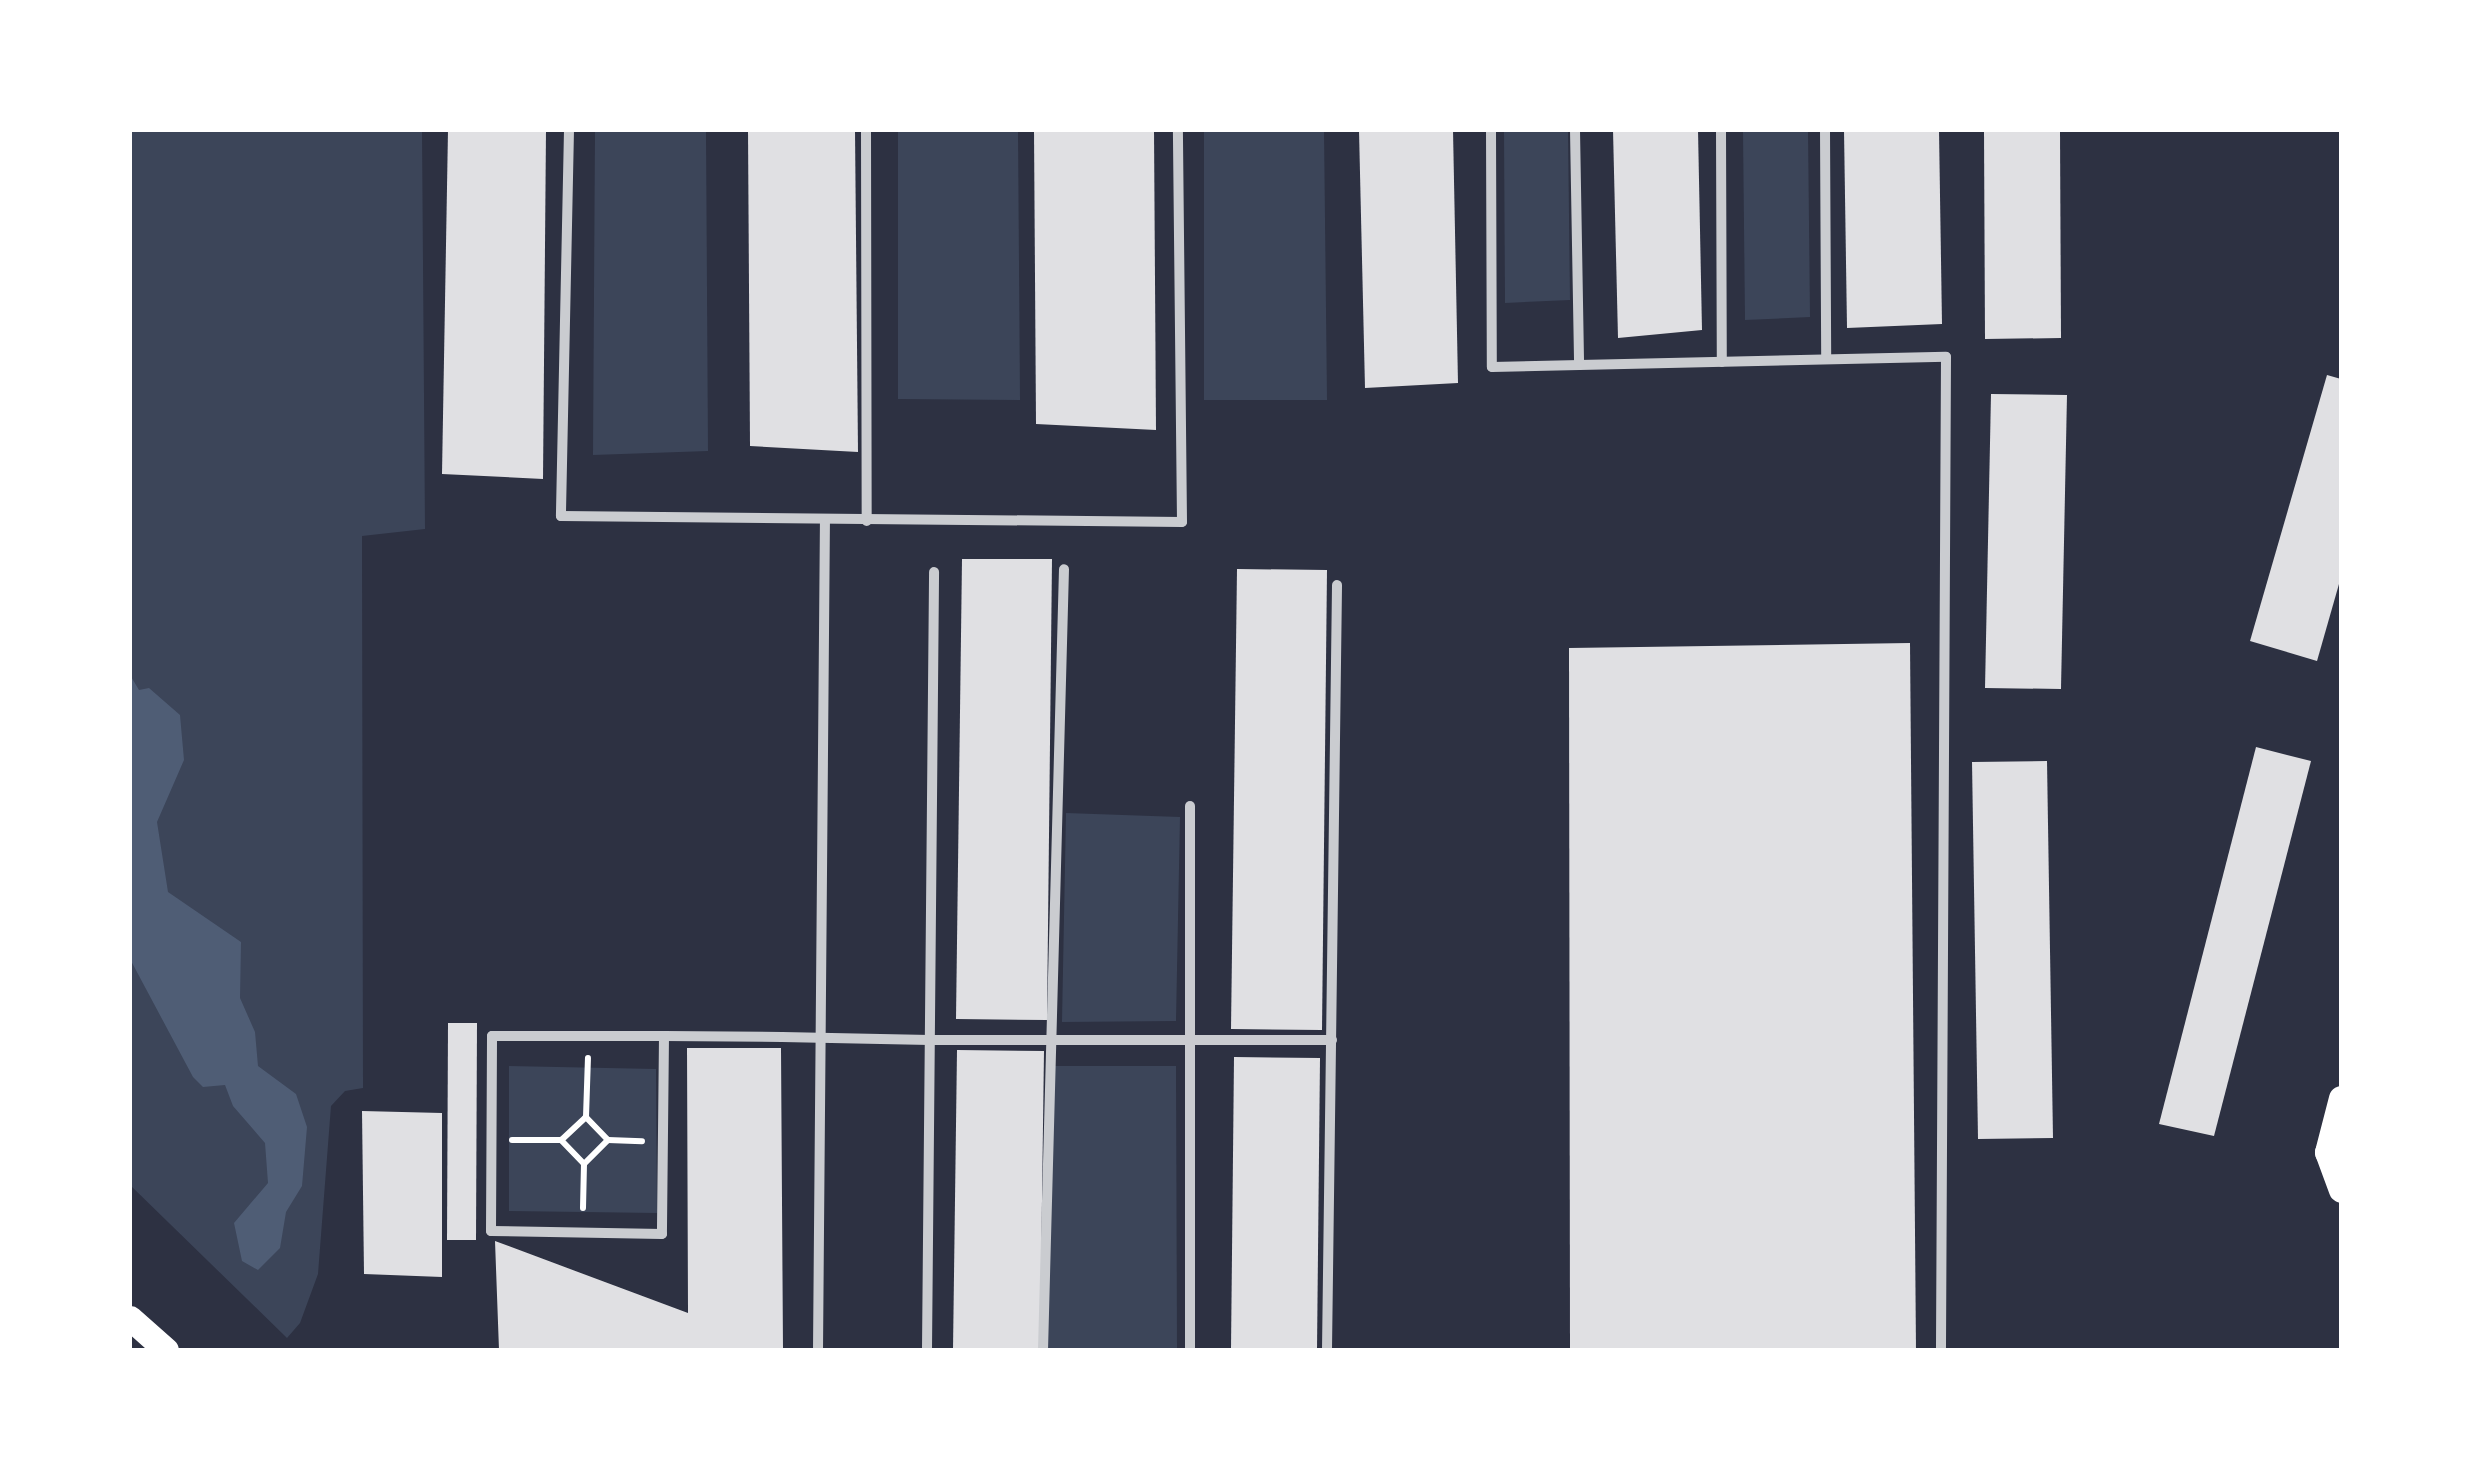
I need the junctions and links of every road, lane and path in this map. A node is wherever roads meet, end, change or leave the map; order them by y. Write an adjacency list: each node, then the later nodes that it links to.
1 (569, 130): 11 (street)
2 (866, 130): 12 (street)
3 (1178, 130): 12 (street)
4 (1490, 130): 10 (street)
5 (1575, 130): 10 (street)
6 (1721, 130): 9 (street)
7 (1824, 130): 8 (street)
8 (1826, 359): 9 (street); 38 (street)
9 (1722, 362): 10 (street)
10 (1579, 365)
11 (825, 520): 12 (street); 19 (street)
12 (867, 521)
13 (1064, 569): 21 (street)
14 (934, 572): 20 (street)
15 (1338, 585): 23 (street)
16 (1190, 806): 22 (street)
17 (588, 1036): 18 (street); 25 (path); 26 (street)
18 (664, 1036): 19 (street); 30 (street)
19 (820, 1038): 20 (street); 33 (street)
20 (930, 1040): 21 (street); 34 (street)
21 (1051, 1040): 22 (street); 35 (street)
22 (1191, 1040): 23 (street); 36 (street)
23 (1332, 1040): 37 (street)
24 (2341, 1098): 29 (main road)
25 (586, 1117): 27 (path); 28 (path)
26 (491, 1140): 27 (path); 30 (street)
27 (561, 1140): 28 (path)
28 (584, 1164): 30 (path)
29 (2341, 1190)
30 (582, 1232)
31 (130, 1318): 32 (main road)
32 (166, 1350)
33 (818, 1350)
34 (927, 1350)
35 (1043, 1350)
36 (1190, 1350)
37 (1327, 1350)
38 (1941, 1350)

